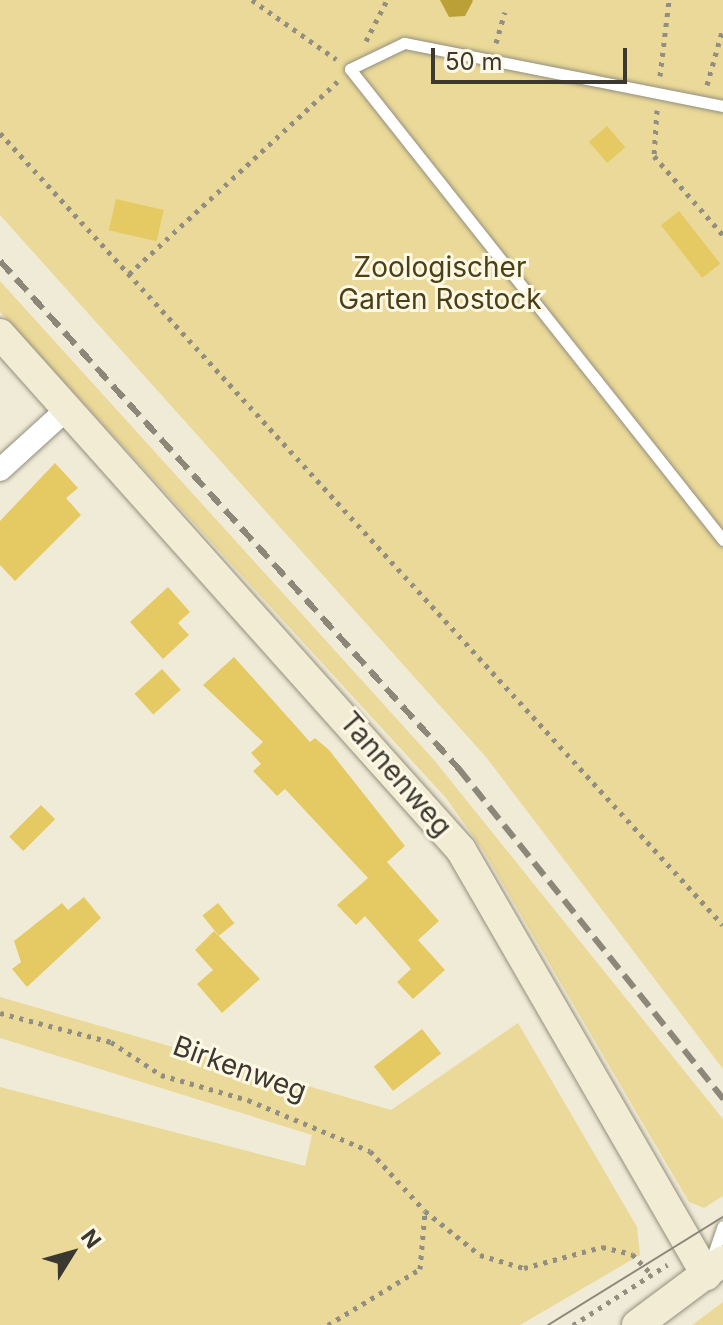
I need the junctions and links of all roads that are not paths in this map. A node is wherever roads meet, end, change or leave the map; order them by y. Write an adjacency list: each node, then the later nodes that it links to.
1 (723, 106): 5 (lane)
2 (0, 334): 3 (street, Tannenweg)
3 (67, 409): 4 (street); 7 (street, Tannenweg)
4 (0, 470)
5 (723, 540)
6 (723, 1226): 7 (lane)
7 (707, 1263): 8 (street)
8 (637, 1325)

